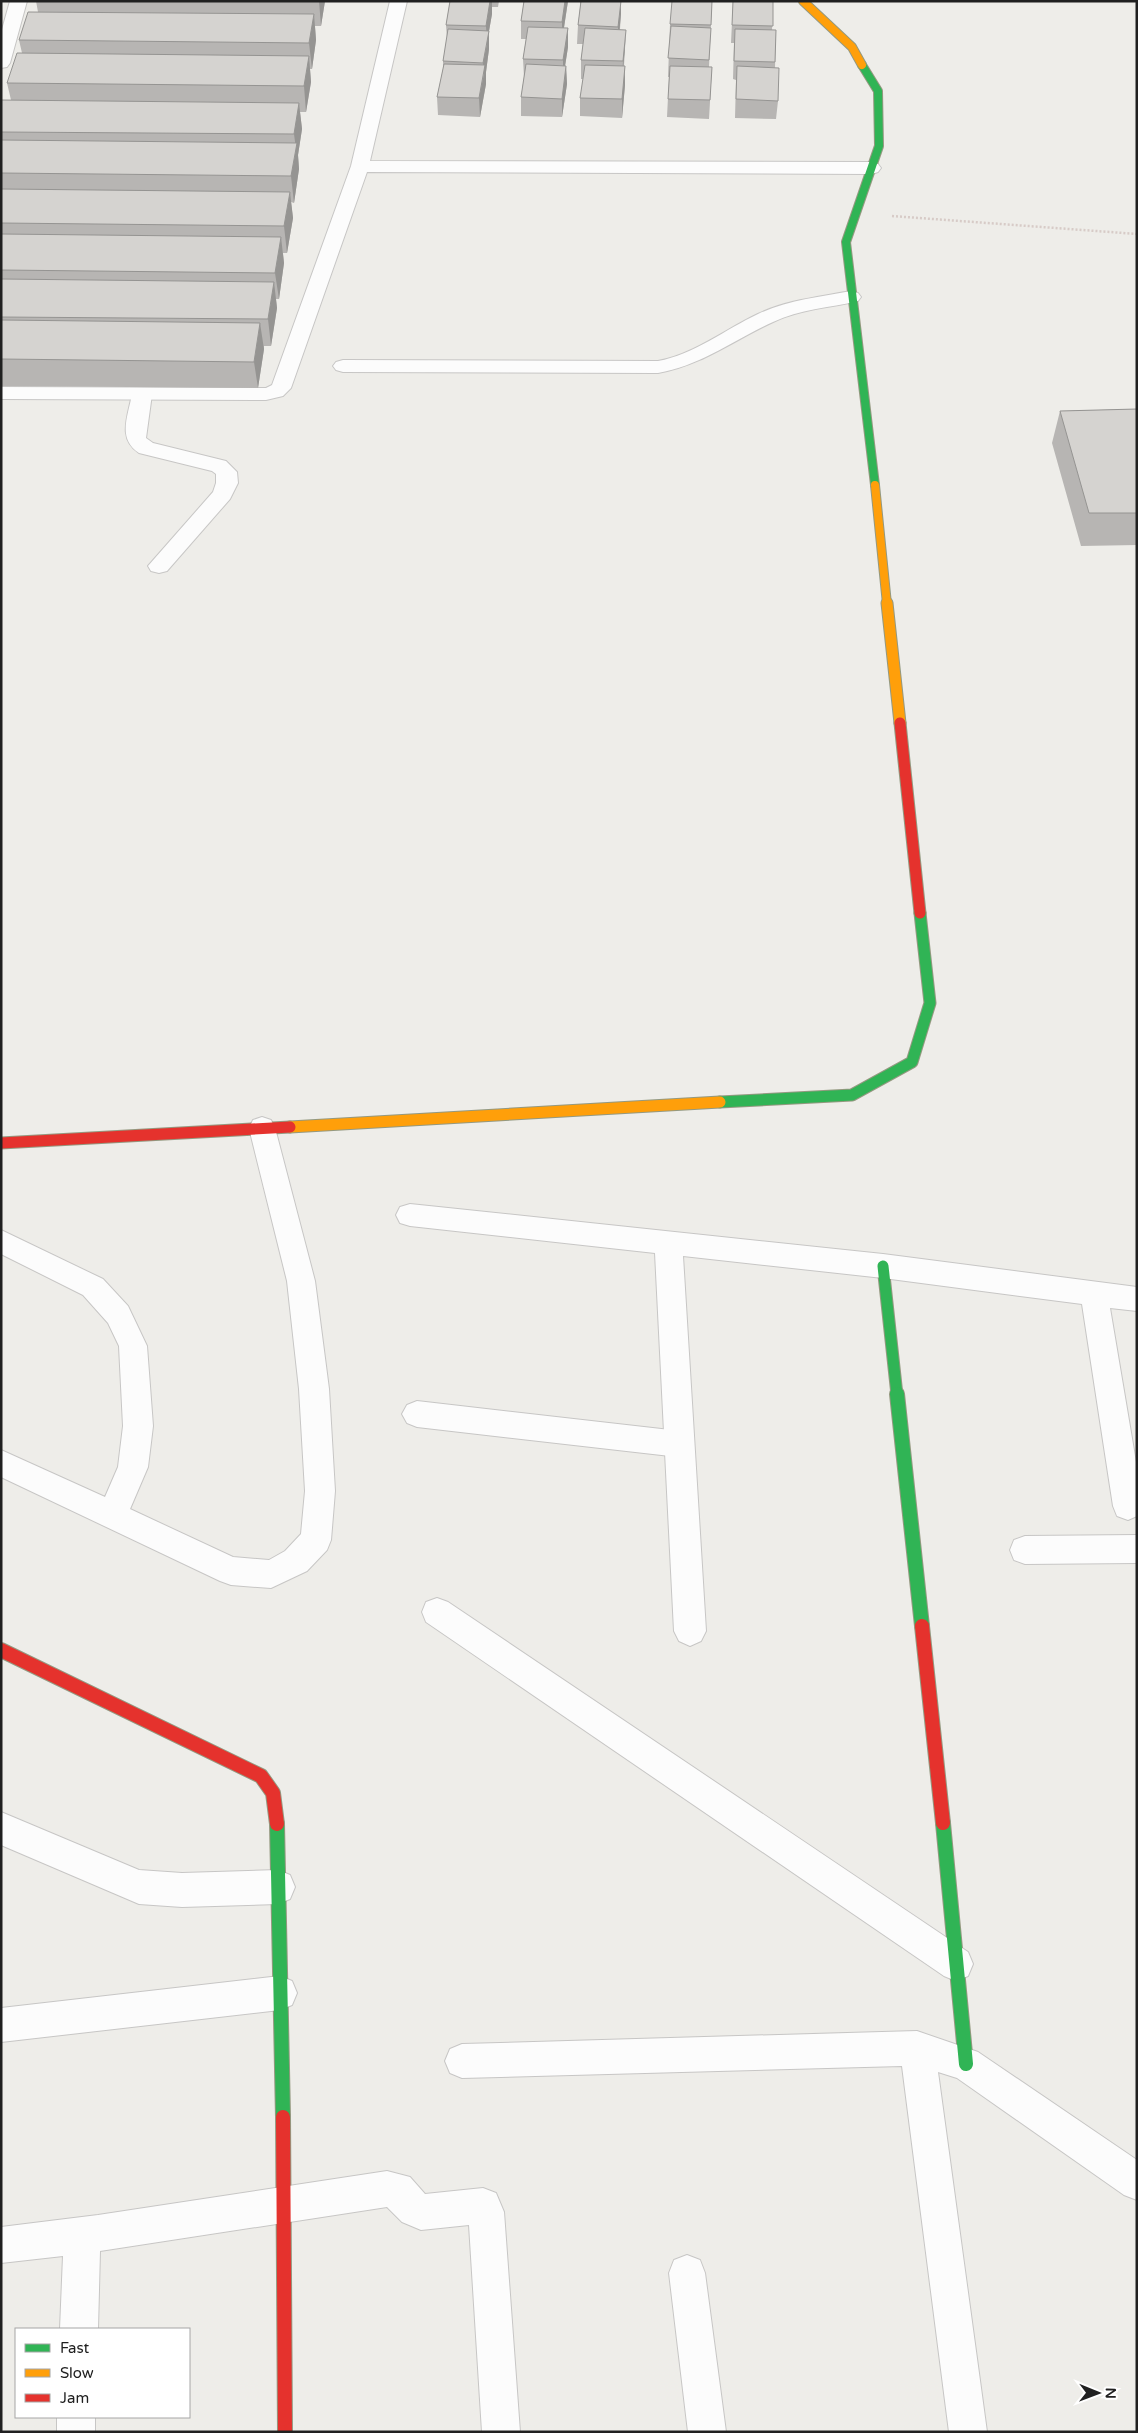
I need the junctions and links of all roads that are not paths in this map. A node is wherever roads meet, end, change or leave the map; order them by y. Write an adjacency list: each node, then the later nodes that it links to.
1 (19, 1): 4 (street)
2 (399, 1): 5 (street)
3 (803, 1): 6 (street)
4 (1, 63)
5 (360, 166): 6 (street); 10 (street)
6 (872, 168): 7 (street)
7 (851, 297): 8 (street); 12 (street)
8 (343, 366)
9 (1, 393): 10 (street)
10 (142, 394): 11 (street)
11 (159, 566)
12 (262, 1128): 13 (street); 24 (street)
13 (1, 1143)
14 (410, 1215): 16 (street)
15 (1, 1241): 24 (street)
16 (668, 1243): 17 (street); 21 (street)
17 (883, 1266): 18 (street); 32 (street)
18 (1094, 1293): 19 (street); 23 (street)
19 (1137, 1299)
20 (417, 1414): 21 (street)
21 (679, 1444): 28 (street)
22 (1, 1463): 24 (street)
23 (1128, 1506)
24 (113, 1515)
25 (1137, 1549): 26 (street)
26 (1025, 1550)
27 (437, 1612): 32 (street)
28 (690, 1632)
29 (1, 1650): 31 (street)
30 (1, 1828): 31 (street)
31 (278, 1887): 33 (street)
32 (956, 1964): 37 (street)
33 (280, 1993): 34 (street); 39 (street)
34 (1, 2025)
35 (917, 2048): 36 (street); 37 (street); 49 (street)
36 (462, 2061)
37 (966, 2064): 38 (street)
38 (1137, 2182)
39 (284, 2202): 40 (street); 46 (street); 47 (street)
40 (82, 2237): 41 (street); 43 (street)
41 (1, 2245)
42 (687, 2273): 48 (street)
43 (79, 2328)
44 (76, 2418): 45 (street)
45 (76, 2432)
46 (285, 2432)
47 (501, 2432)
48 (707, 2432)
49 (968, 2432)

